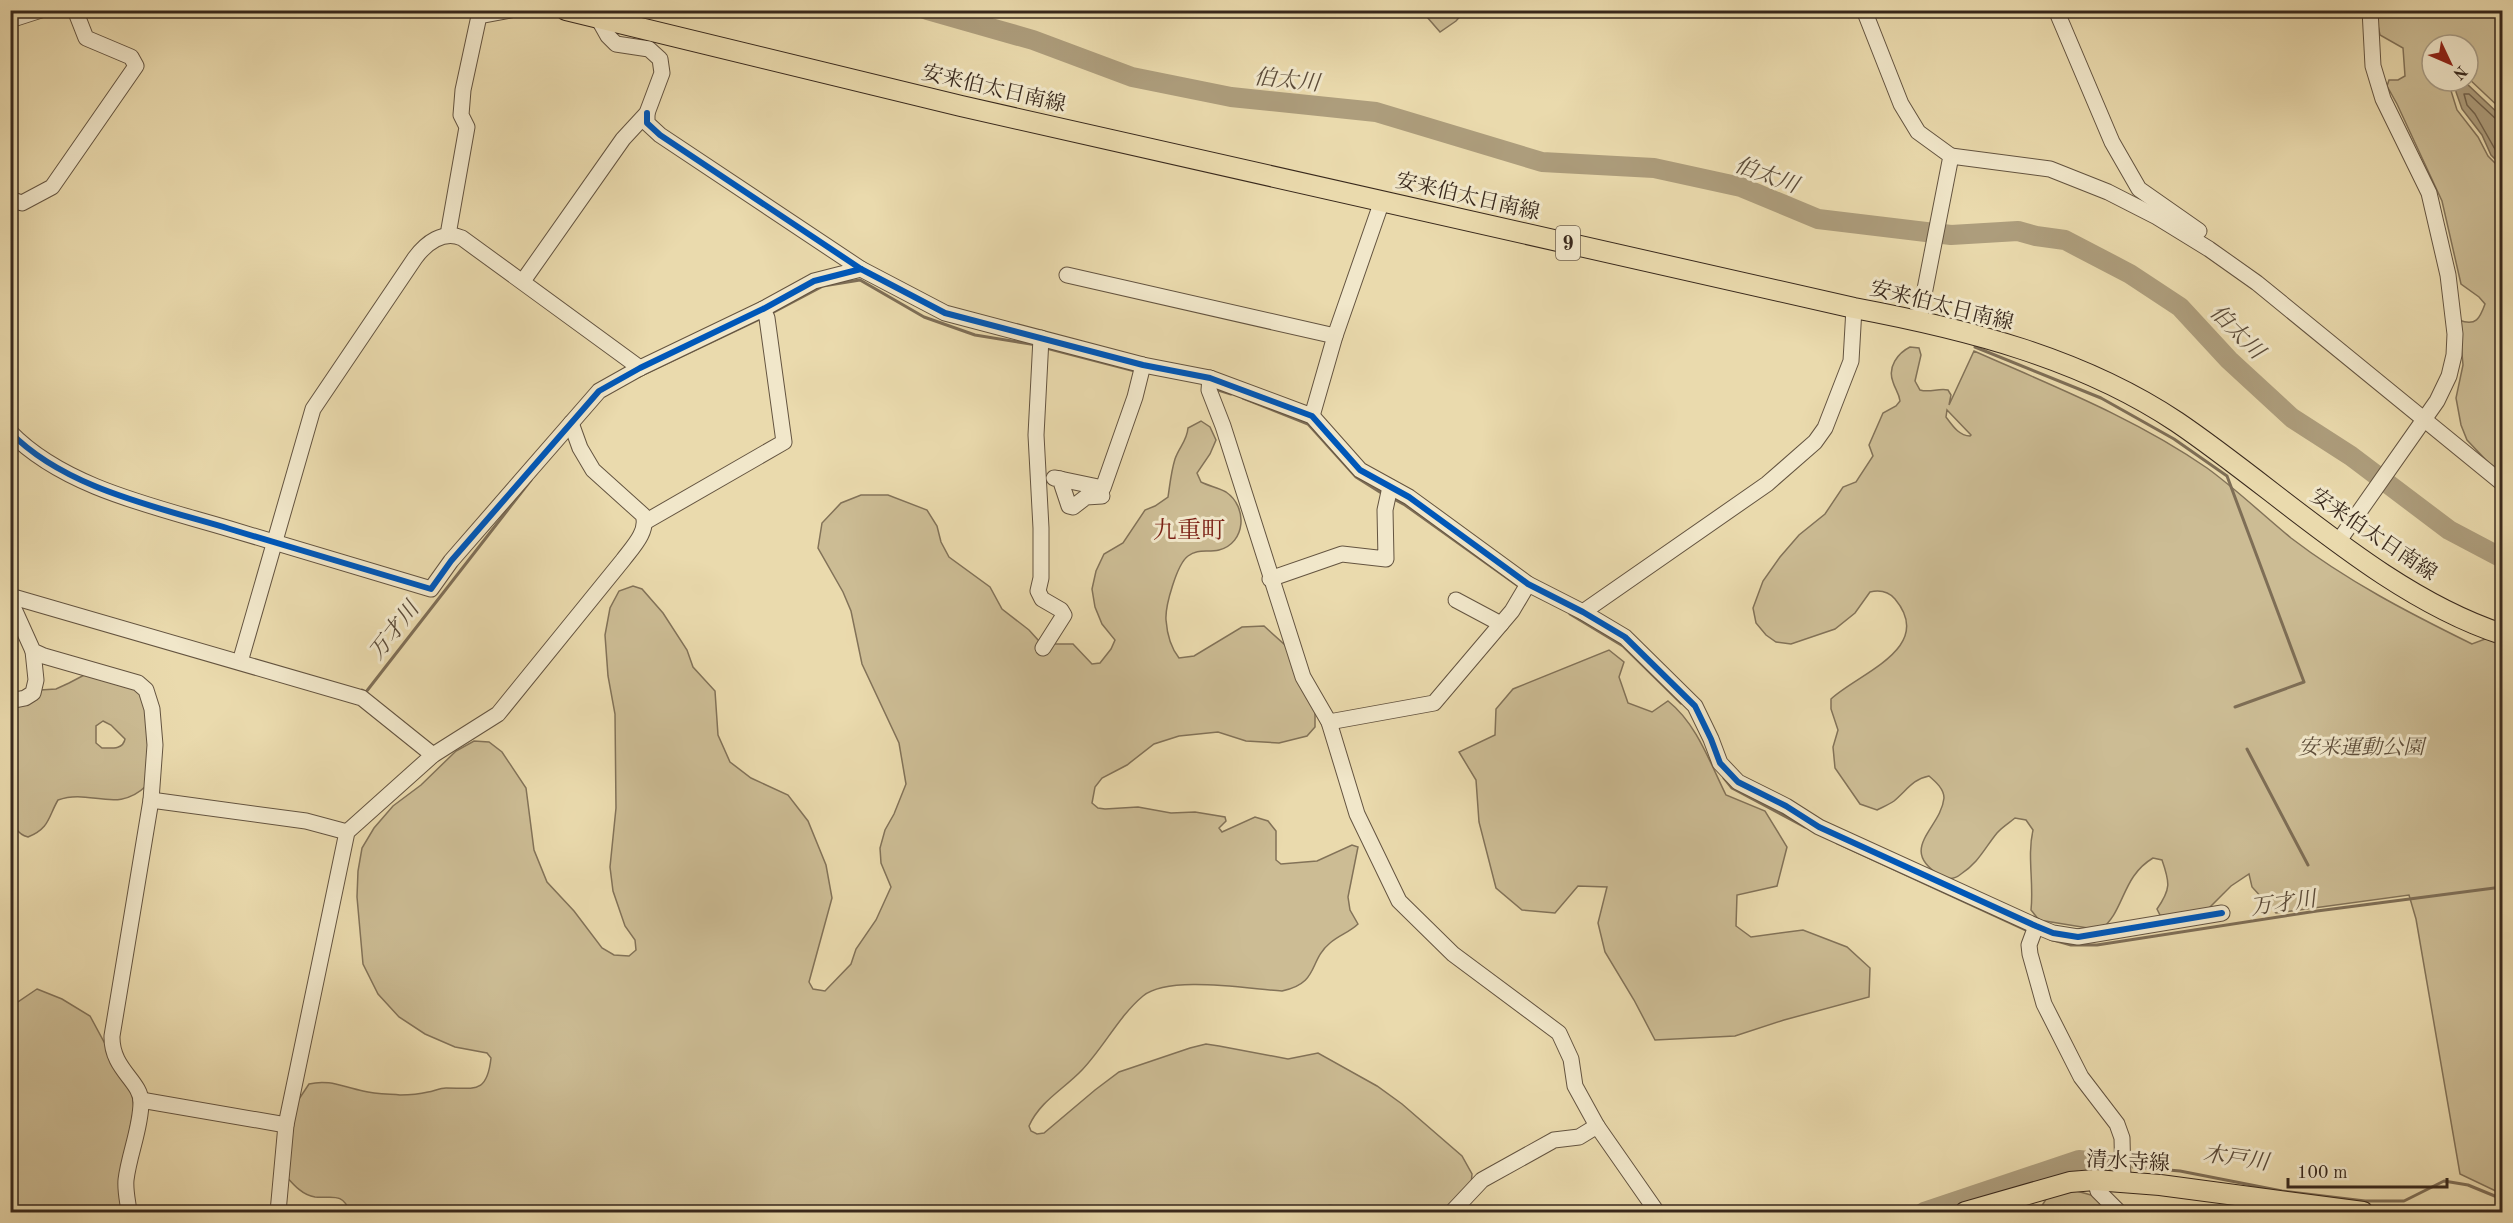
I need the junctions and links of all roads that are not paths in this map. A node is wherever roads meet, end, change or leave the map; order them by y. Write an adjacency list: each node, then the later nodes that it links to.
1 (41, 10): 8 (street)
2 (75, 10): 12 (street)
3 (511, 10): 14 (street)
4 (566, 10): 9 (main road, 安来伯太日南線 / 9)
5 (1864, 10): 11 (street)
6 (2056, 10): 17 (street)
7 (2370, 10): 28 (street)
8 (10, 20)
9 (599, 20): 10 (street); 13 (main road, 安来伯太日南線 / 9)
10 (647, 113): 15 (street); 18 (street)
11 (1950, 160): 17 (street); 20 (street)
12 (10, 199)
13 (1382, 201): 19 (main road, 安来伯太日南線 / 9); 22 (street)
14 (451, 235): 18 (street); 37 (street)
15 (861, 269): 21 (street); 23 (street)
16 (1067, 275): 22 (street)
17 (2243, 275): 28 (street)
18 (523, 281): 24 (street)
19 (1854, 308): 20 (main road, 安来伯太日南線 / 9); 43 (street)
20 (1920, 312): 38 (main road, 安来伯太日南線 / 9)
21 (765, 314): 24 (street); 36 (street)
22 (1335, 336): 27 (street)
23 (1041, 344): 25 (street); 31 (street)
24 (640, 368): 29 (street)
25 (1141, 371): 26 (street); 32 (street)
26 (1209, 384): 27 (street); 39 (street)
27 (1312, 416): 34 (street)
28 (2422, 423): 33 (street); 38 (street)
29 (573, 429): 36 (street); 37 (street)
30 (10, 432): 37 (street)
31 (1039, 475): 32 (street); 46 (street)
32 (1060, 479): 35 (street)
33 (2502, 483)
34 (1389, 494): 39 (street); 40 (street)
35 (1102, 496)
36 (645, 522): 51 (street)
37 (274, 542): 48 (street)
38 (2338, 543): 45 (main road, 安来伯太日南線 / 9)
39 (1270, 579): 50 (street)
40 (1527, 584): 43 (street); 44 (street)
41 (10, 598): 47 (street); 48 (street)
42 (1456, 600): 44 (street)
43 (1583, 612): 55 (street)
44 (1501, 624): 50 (street)
45 (2502, 634)
46 (1043, 648)
47 (33, 651): 49 (street); 52 (street)
48 (242, 658): 51 (street)
49 (10, 701)
50 (1329, 722): 58 (street)
51 (433, 755): 53 (street)
52 (152, 800): 53 (street); 56 (street)
53 (347, 832): 57 (street)
54 (2222, 913): 55 (street)
55 (2036, 926): 60 (street)
56 (141, 1100): 57 (street); 61 (street)
57 (286, 1125): 62 (street)
58 (1597, 1126): 63 (street); 64 (street)
59 (2095, 1180): 60 (main road, 清水寺線); 65 (main road, 清水寺線); 66 (street)
60 (2123, 1181): 67 (main road, 清水寺線)
61 (129, 1212)
62 (278, 1212)
63 (1452, 1212)
64 (1657, 1212)
65 (1965, 1212)
66 (2119, 1212)
67 (2363, 1212)

